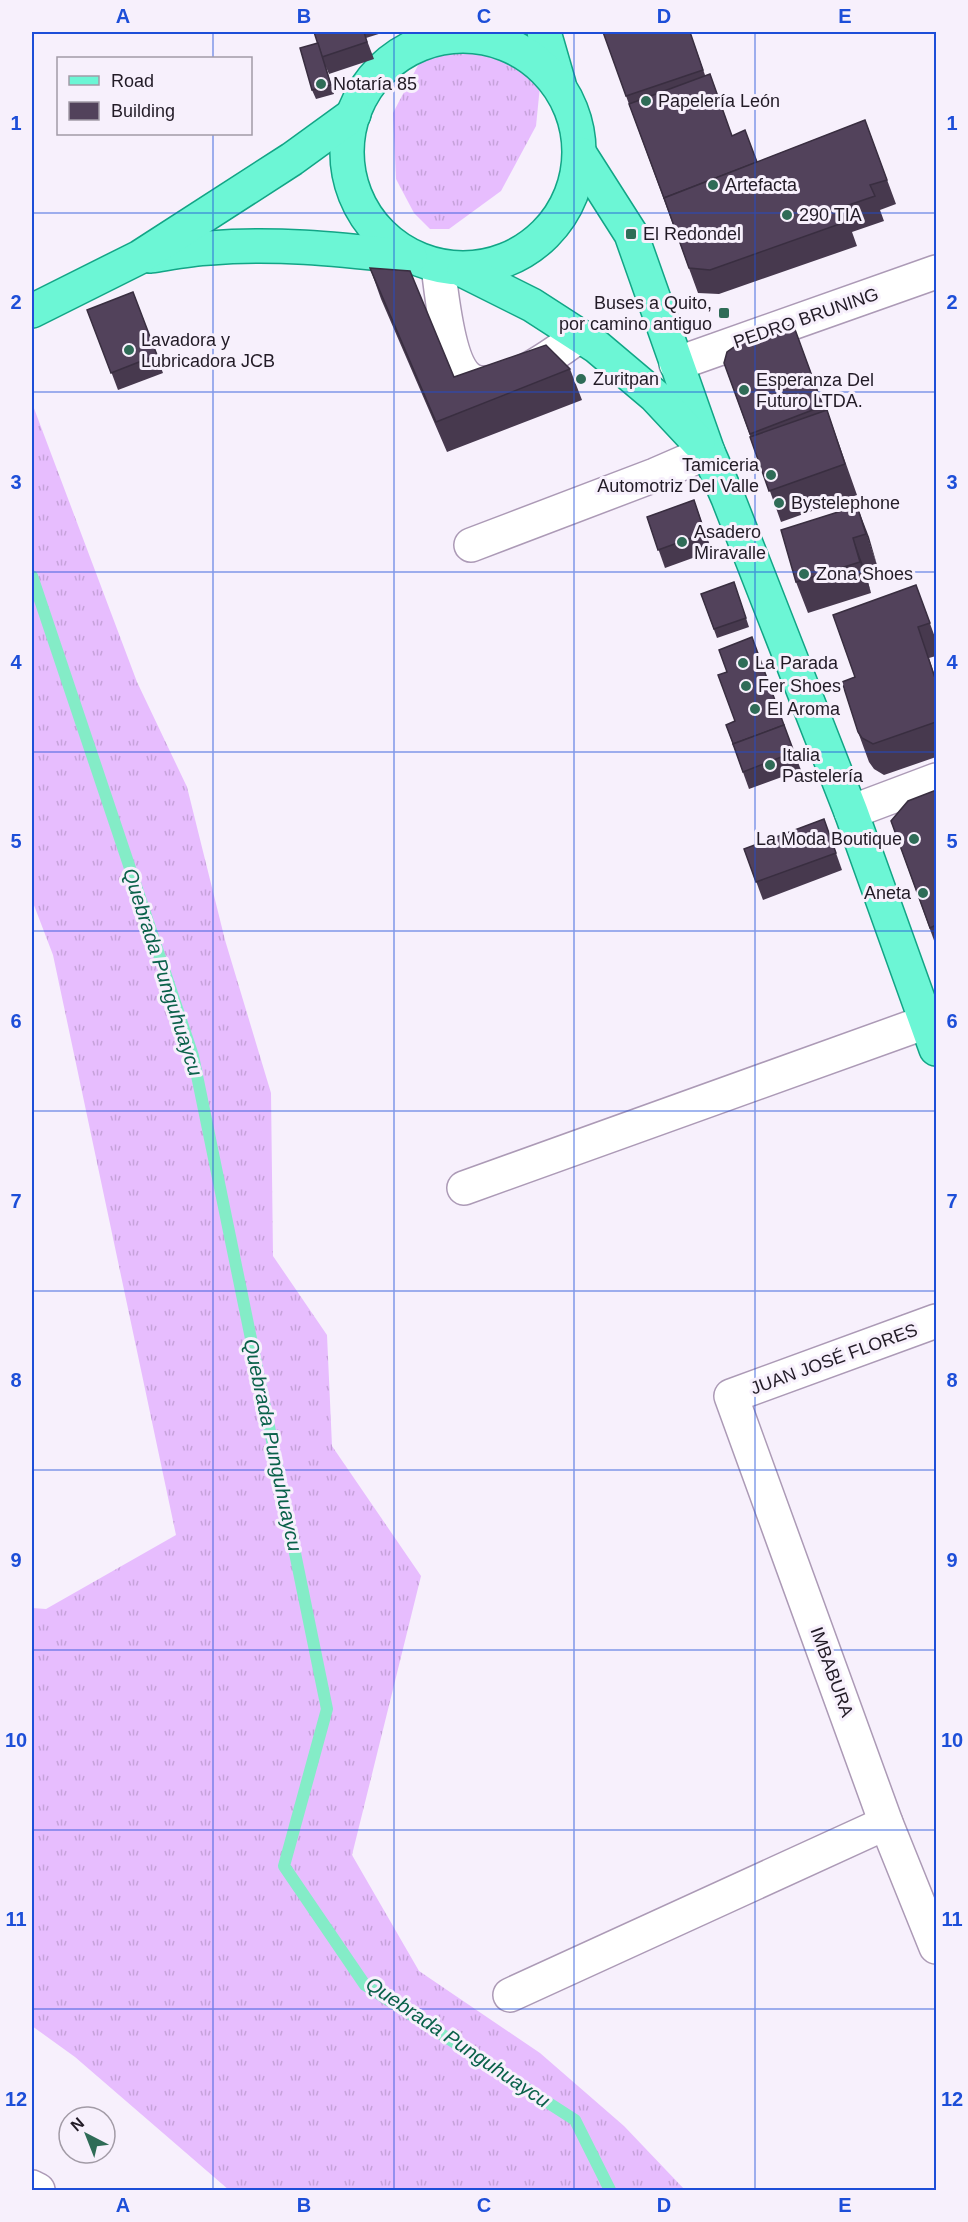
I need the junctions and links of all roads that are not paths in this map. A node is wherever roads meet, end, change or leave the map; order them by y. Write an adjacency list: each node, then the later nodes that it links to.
1 (544, 32): 3 (main road)
2 (426, 37): 3 (main road); 4 (main road)
3 (559, 86): 5 (main road)
4 (354, 114): 6 (main road); 7 (main road)
5 (580, 154): 7 (main road); 11 (main road)
6 (140, 257): 7 (main road); 9 (main road)
7 (438, 265): 10 (main road); 10 (street)
8 (936, 272): 11 (street, PEDRO BRUNING)
9 (32, 311)
10 (580, 336): 12 (main road)
11 (675, 364): 12 (main road)
12 (708, 452): 13 (street); 15 (main road)
13 (471, 545)
14 (936, 780): 15 (street)
15 (851, 812): 16 (main road)
16 (931, 1035): 17 (street)
17 (464, 1188)
18 (936, 1321): 19 (street, JUAN JOSÉ FLORES)
19 (731, 1396): 20 (street, IMBABURA)
20 (886, 1823): 21 (street, IMBABURA); 22 (street)
21 (936, 1947)
22 (510, 1995)
23 (32, 2187): 24 (street)
24 (38, 2190)

